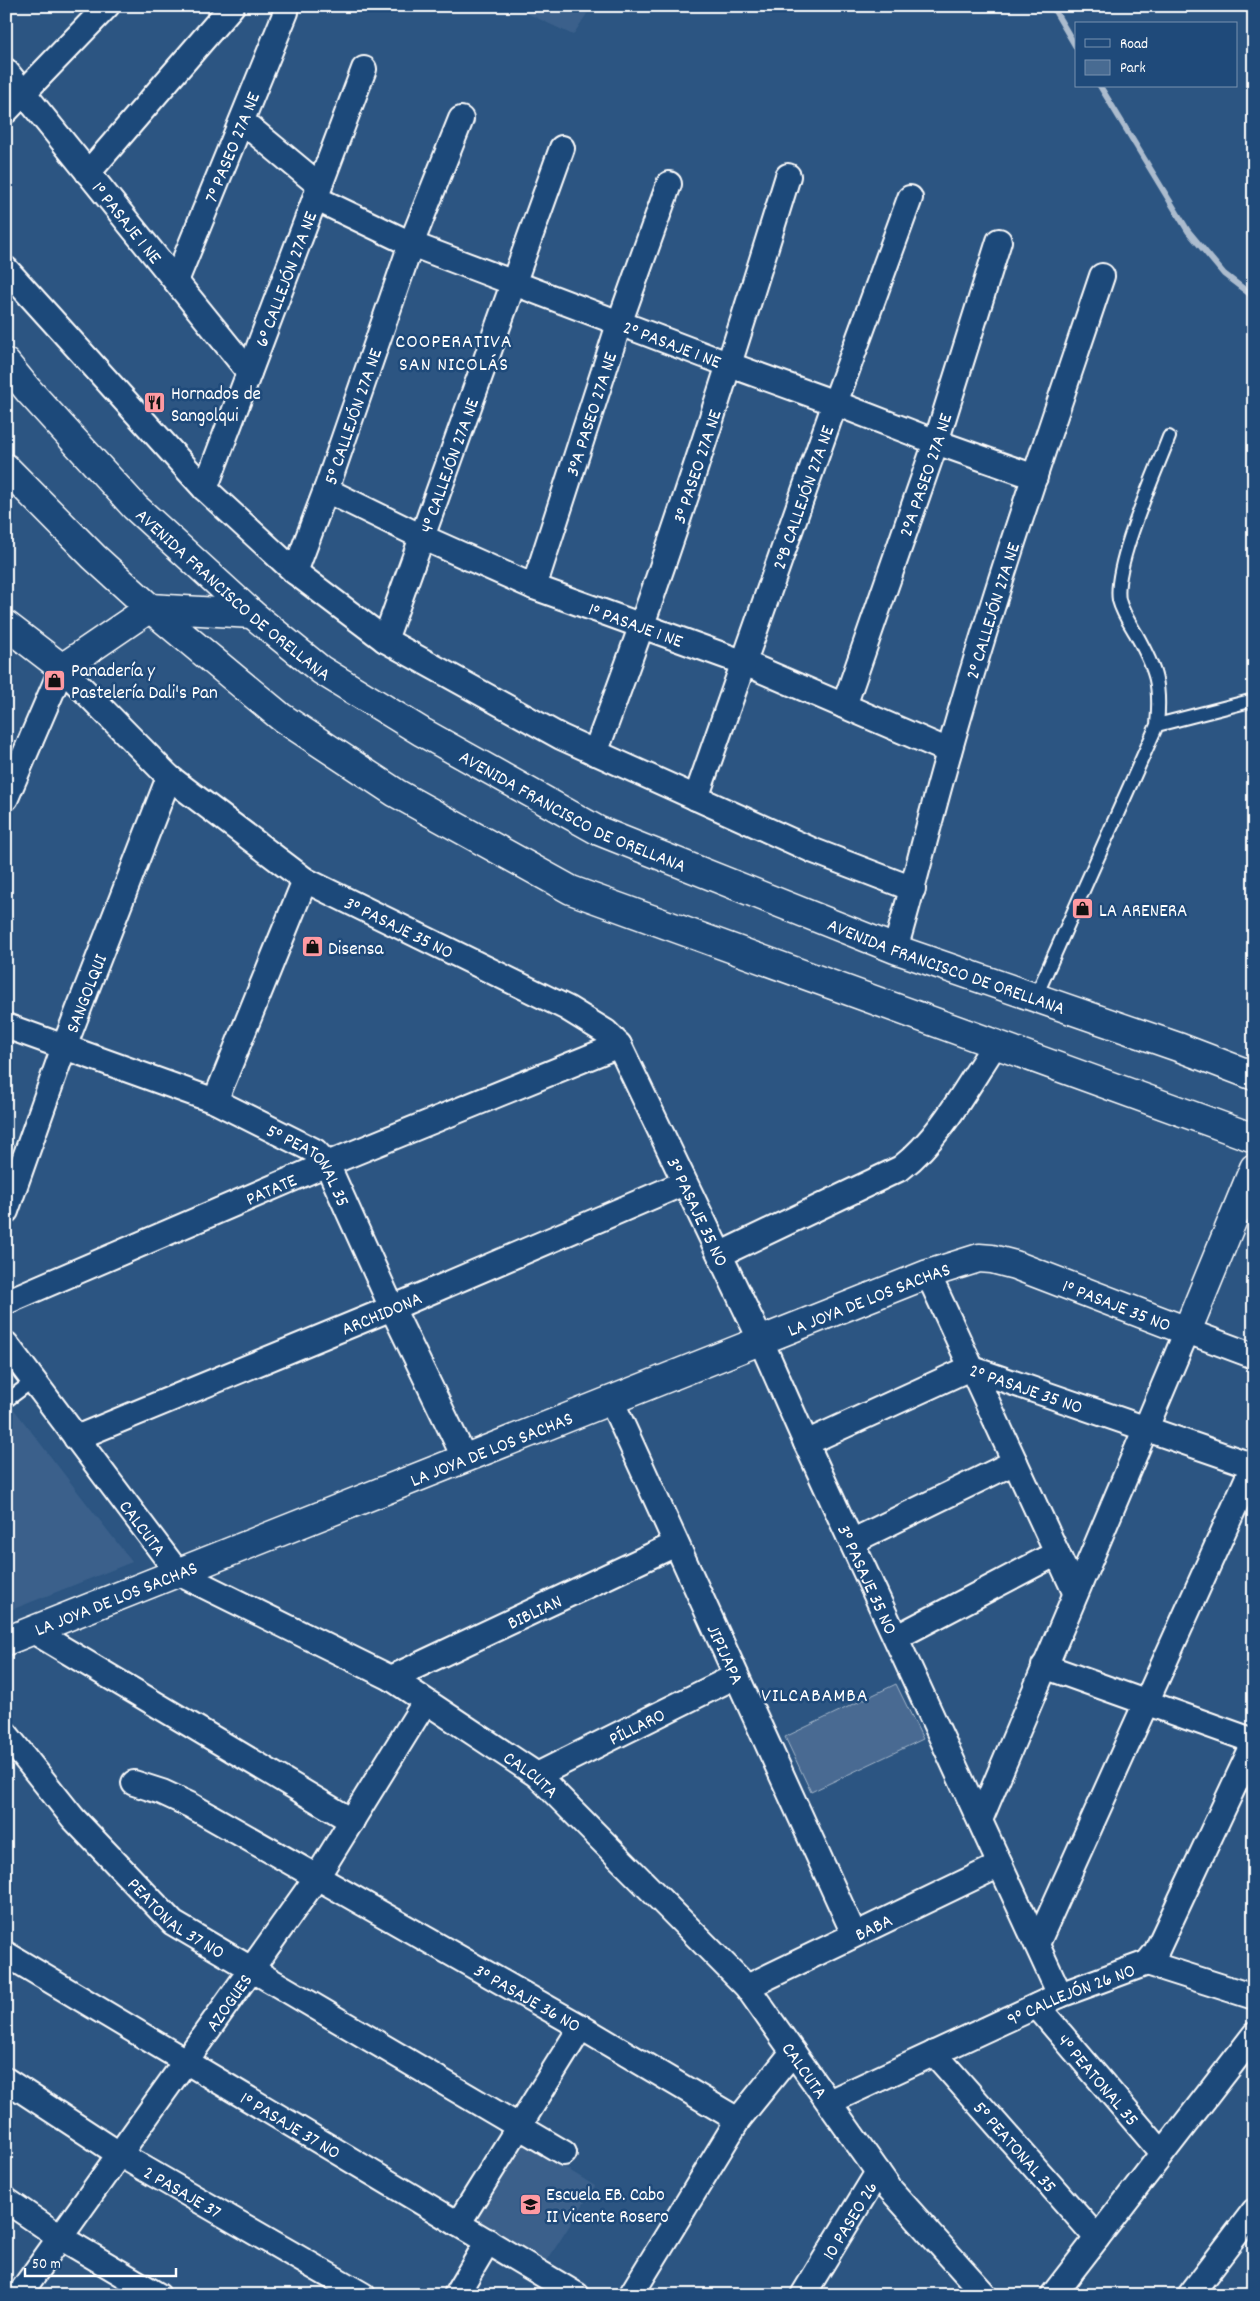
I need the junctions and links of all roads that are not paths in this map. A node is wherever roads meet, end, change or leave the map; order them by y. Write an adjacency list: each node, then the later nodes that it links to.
1 (232, 6): 11 (street)
2 (101, 8): 6 (street)
3 (286, 12): 9 (street, 7° PASEO 27A NE)
4 (364, 69): 14 (street, 6° CALLEJÓN 27A NE)
5 (6, 71): 6 (street, 1° PASAJE 1 NE)
6 (24, 94): 7 (street); 11 (street, 1° PASAJE 1 NE)
7 (6, 111)
8 (461, 119): 17 (street, 5° CALLEJÓN 27A NE)
9 (243, 122): 14 (street, 2° PASAJE 1 NE); 20 (street, 7° PASEO 27A NE)
10 (562, 148): 21 (street, 4° CALLEJÓN 27A NE)
11 (88, 173): 20 (street, 1° PASAJE 1 NE)
12 (788, 176): 24 (street, 3° PASEO 27A NE)
13 (669, 184): 22 (street, 3°A PASEO 27A NE)
14 (317, 192): 17 (street, 2° PASAJE 1 NE); 25 (street, 6° CALLEJÓN 27A NE)
15 (910, 198): 26 (street, 2°B CALLEJÓN 27A NE)
16 (999, 241): 28 (street, 2°A PASEO 27A NE)
17 (411, 244): 21 (street, 2° PASAJE 1 NE); 32 (street, 5° CALLEJÓN 27A NE)
18 (6, 269): 31 (street)
19 (1102, 276): 30 (street, 2° CALLEJÓN 27A NE)
20 (176, 281): 25 (street, 1° PASAJE 1 NE)
21 (514, 282): 22 (street, 2° PASAJE 1 NE); 33 (street, 4° CALLEJÓN 27A NE)
22 (619, 324): 24 (street, 2° PASAJE 1 NE); 35 (street, 3°A PASEO 27A NE)
23 (6, 362): 37 (main road, AVENIDA FRANCISCO DE ORELLANA)
24 (730, 365): 26 (street, 2° PASAJE 1 NE); 39 (street, 3° PASEO 27A NE)
25 (249, 372): 31 (street, 6° CALLEJÓN 27A NE)
26 (835, 403): 28 (street, 2° PASAJE 1 NE); 41 (street, 2°B CALLEJÓN 27A NE)
27 (1169, 437): 45 (lane)
28 (936, 442): 30 (street, 2° PASAJE 1 NE); 44 (street, 2°A PASEO 27A NE)
29 (6, 468): 36 (main road)
30 (1035, 477): 46 (street, 2° CALLEJÓN 27A NE)
31 (205, 489): 34 (street)
32 (326, 490): 33 (street, 1° PASAJE 1 NE); 34 (street, 5° CALLEJÓN 27A NE)
33 (422, 537): 35 (street, 1° PASAJE 1 NE); 40 (street, 4° CALLEJÓN 27A NE)
34 (295, 572): 40 (street)
35 (534, 586): 39 (street, 1° PASAJE 1 NE)
36 (150, 608): 37 (main road); 42 (main road); 56 (main road)
37 (252, 614): 53 (main road, AVENIDA FRANCISCO DE ORELLANA)
38 (6, 624): 42 (main road)
39 (643, 625): 41 (street, 1° PASAJE 1 NE); 47 (street, 3° PASEO 27A NE)
40 (385, 640): 47 (street)
41 (742, 662): 44 (street, 1° PASAJE 1 NE); 50 (street, 2°B CALLEJÓN 27A NE)
42 (62, 668): 48 (street, 3° PASAJE 35 NO); 49 (street)
43 (1254, 700): 45 (lane)
44 (844, 706): 46 (street, 1° PASAJE 1 NE)
45 (1157, 725): 54 (lane)
46 (949, 751): 52 (street, 2° CALLEJÓN 27A NE)
47 (595, 753): 50 (street)
48 (169, 776): 51 (street, 3° PASAJE 35 NO); 58 (street, SANGOLQUI)
49 (6, 798)
50 (696, 798): 52 (street)
51 (304, 880): 57 (street, 3° PASAJE 35 NO); 60 (street)
52 (913, 890): 53 (street, 2° CALLEJÓN 27A NE)
53 (895, 949): 54 (main road, AVENIDA FRANCISCO DE ORELLANA)
54 (1035, 998): 59 (main road, AVENIDA FRANCISCO DE ORELLANA)
55 (6, 1026): 58 (street, 5° PEATONAL 35)
56 (996, 1043): 61 (main road); 66 (street)
57 (619, 1045): 62 (street, PATATE); 64 (street, 3° PASAJE 35 NO)
58 (64, 1047): 60 (street, 5° PEATONAL 35); 65 (street, SANGOLQUI)
59 (1254, 1076)
60 (215, 1101): 62 (street, 5° PEATONAL 35)
61 (1254, 1138)
62 (327, 1164): 69 (street, PATATE); 70 (street, 5° PEATONAL 35)
63 (1254, 1168): 71 (main road)
64 (684, 1183): 66 (street, 3° PASAJE 35 NO); 70 (street, ARCHIDONA)
65 (6, 1211)
66 (721, 1254): 72 (street, 3° PASAJE 35 NO)
67 (979, 1258): 68 (main road, LA JOYA DE LOS SACHAS); 71 (main road, 1° PASAJE 35 NO)
68 (928, 1274): 72 (main road, LA JOYA DE LOS SACHAS); 75 (street)
69 (6, 1302)
70 (392, 1308): 80 (street, ARCHIDONA); 82 (street, 5° PEATONAL 35)
71 (1187, 1330): 74 (street, 1° PASAJE 35 NO); 79 (street)
72 (761, 1341): 77 (main road, LA JOYA DE LOS SACHAS); 81 (street, 3° PASAJE 35 NO)
73 (6, 1344): 76 (street, CALCUTA)
74 (1254, 1356)
75 (970, 1368): 79 (street, 2° PASAJE 35 NO); 81 (street, 2° PASAJE 35 NO); 83 (street)
76 (34, 1380): 78 (lane); 80 (street, CALCUTA)
77 (611, 1400): 82 (main road, LA JOYA DE LOS SACHAS); 86 (street, JIPIJAPA)
78 (6, 1401)
79 (1144, 1429): 84 (street, 2° PASAJE 35 NO); 89 (street)
80 (76, 1438): 88 (street, CALCUTA)
81 (806, 1443): 85 (street, 3° PASAJE 35 NO)
82 (465, 1459): 88 (main road, LA JOYA DE LOS SACHAS)
83 (1015, 1462): 85 (street); 87 (street)
84 (1253, 1466): 97 (street)
85 (852, 1541): 91 (street, 3° PASAJE 35 NO)
86 (676, 1544): 94 (street, JIPIJAPA); 95 (street, BIBLIAN)
87 (1057, 1553): 89 (street); 91 (street)
88 (178, 1573): 90 (main road, LA JOYA DE LOS SACHAS); 95 (street, CALCUTA)
89 (1075, 1592): 93 (street)
90 (33, 1631): 92 (main road, LA JOYA DE LOS SACHAS); 103 (street)
91 (897, 1637): 102 (street, 3° PASAJE 35 NO)
92 (6, 1641)
93 (1044, 1666): 97 (street); 102 (street)
94 (736, 1676): 100 (street, PÍLLARO); 106 (street, JIPIJAPA)
95 (391, 1678): 96 (street, CALCUTA)
96 (425, 1702): 100 (street, CALCUTA); 103 (street, AZOGUES)
97 (1146, 1702): 99 (street); 107 (street)
98 (6, 1734): 110 (street, PEATONAL 37 NO)
99 (1254, 1742): 109 (street, 9° CALLEJÓN 26 NO)
100 (537, 1775): 111 (street, CALCUTA)
101 (134, 1783): 105 (street, 3° PASAJE 36 NO)
102 (980, 1820): 104 (street, 3° PASAJE 35 NO)
103 (352, 1821): 105 (street, AZOGUES)
104 (1000, 1864): 106 (street, BABA); 107 (street, 3° PASAJE 35 NO)
105 (317, 1877): 110 (street, AZOGUES); 115 (street, 3° PASAJE 36 NO)
106 (854, 1934): 111 (street, BABA)
107 (1036, 1944): 112 (street, 3° PASAJE 35 NO)
108 (6, 1954): 119 (street, 1° PASAJE 37 NO)
109 (1147, 1963): 112 (street, 9° CALLEJÓN 26 NO); 113 (street)
110 (250, 1969): 119 (street, AZOGUES); 123 (street, PEATONAL 37 NO)
111 (747, 1987): 117 (street, CALCUTA)
112 (1060, 1995): 114 (street, 9° CALLEJÓN 26 NO)
113 (1254, 1997)
114 (1037, 2006): 118 (street, 9° CALLEJÓN 26 NO); 125 (street, 4° PEATONAL 35)
115 (581, 2027): 122 (street, 3° PASAJE 36 NO); 123 (street)
116 (1254, 2035): 125 (street)
117 (793, 2052): 121 (street, CALCUTA); 122 (street)
118 (934, 2053): 121 (street, 9° CALLEJÓN 26 NO); 132 (street, 5° PEATONAL 35)
119 (185, 2061): 126 (street, AZOGUES); 130 (street, 1° PASAJE 37 NO)
120 (6, 2080): 126 (street, 2 PASAJE 37)
121 (828, 2102): 127 (street, CALCUTA)
122 (738, 2120): 139 (street)
123 (518, 2128): 124 (street, PEATONAL 37 NO); 130 (street)
124 (564, 2153)
125 (1162, 2153): 132 (street)
126 (119, 2154): 131 (street, AZOGUES); 136 (street, 2 PASAJE 37)
127 (878, 2172): 140 (street, 10 PASEO 26); 141 (street, CALCUTA)
128 (6, 2200): 131 (street)
129 (1254, 2211): 143 (street)
130 (458, 2224): 133 (street, 1° PASAJE 37 NO)
131 (60, 2238): 134 (street, AZOGUES); 135 (street)
132 (1097, 2238): 142 (street)
133 (488, 2241): 137 (street); 138 (street, 1° PASAJE 37 NO)
134 (19, 2295)
135 (158, 2295)
136 (363, 2295)
137 (456, 2295)
138 (577, 2295)
139 (631, 2295)
140 (803, 2295)
141 (985, 2295)
142 (1053, 2295)
143 (1190, 2295)

